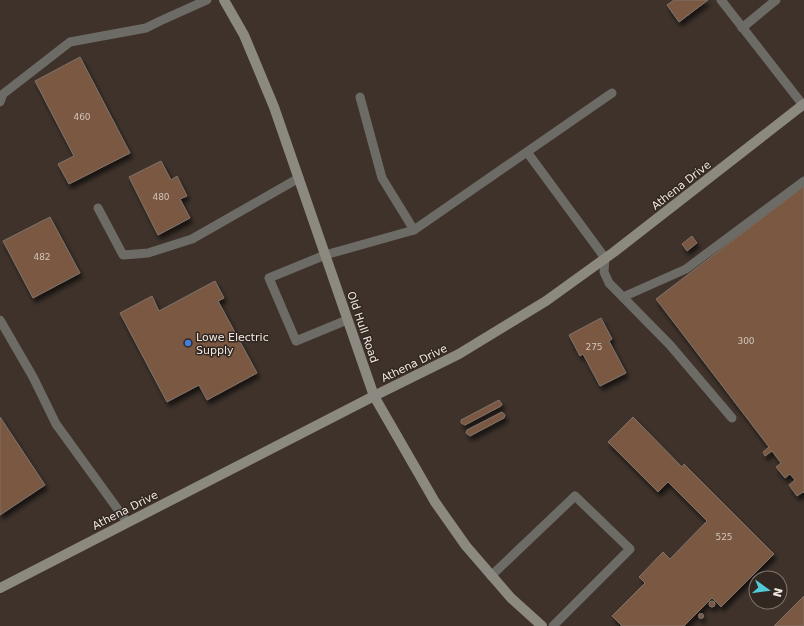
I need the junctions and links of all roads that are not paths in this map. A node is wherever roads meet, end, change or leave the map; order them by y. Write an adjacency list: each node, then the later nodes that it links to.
1 (207, 0): 8 (lane)
2 (224, 0): 11 (main road, Old Hull Road)
3 (721, 0): 5 (lane)
4 (776, 0): 5 (lane)
5 (742, 28): 9 (lane)
6 (612, 93): 10 (lane)
7 (360, 97): 14 (lane)
8 (0, 102)
9 (803, 105): 16 (main road, Athena Drive)
10 (527, 152): 14 (lane); 16 (lane)
11 (299, 178): 13 (lane); 15 (main road, Old Hull Road)
12 (804, 181): 17 (lane)
13 (98, 208)
14 (414, 230): 15 (lane)
15 (325, 255): 19 (main road, Old Hull Road); 19 (lane)
16 (605, 258): 17 (lane); 20 (main road, Athena Drive)
17 (623, 297): 21 (lane)
18 (0, 320): 22 (lane)
19 (347, 320): 20 (main road, Old Hull Road)
20 (374, 396): 22 (main road, Athena Drive); 23 (main road, Old Hull Road)
21 (732, 418)
22 (127, 522): 24 (main road, Athena Drive)
23 (491, 576): 25 (main road, Old Hull Road); 26 (lane)
24 (0, 588)
25 (542, 626)
26 (553, 626)

